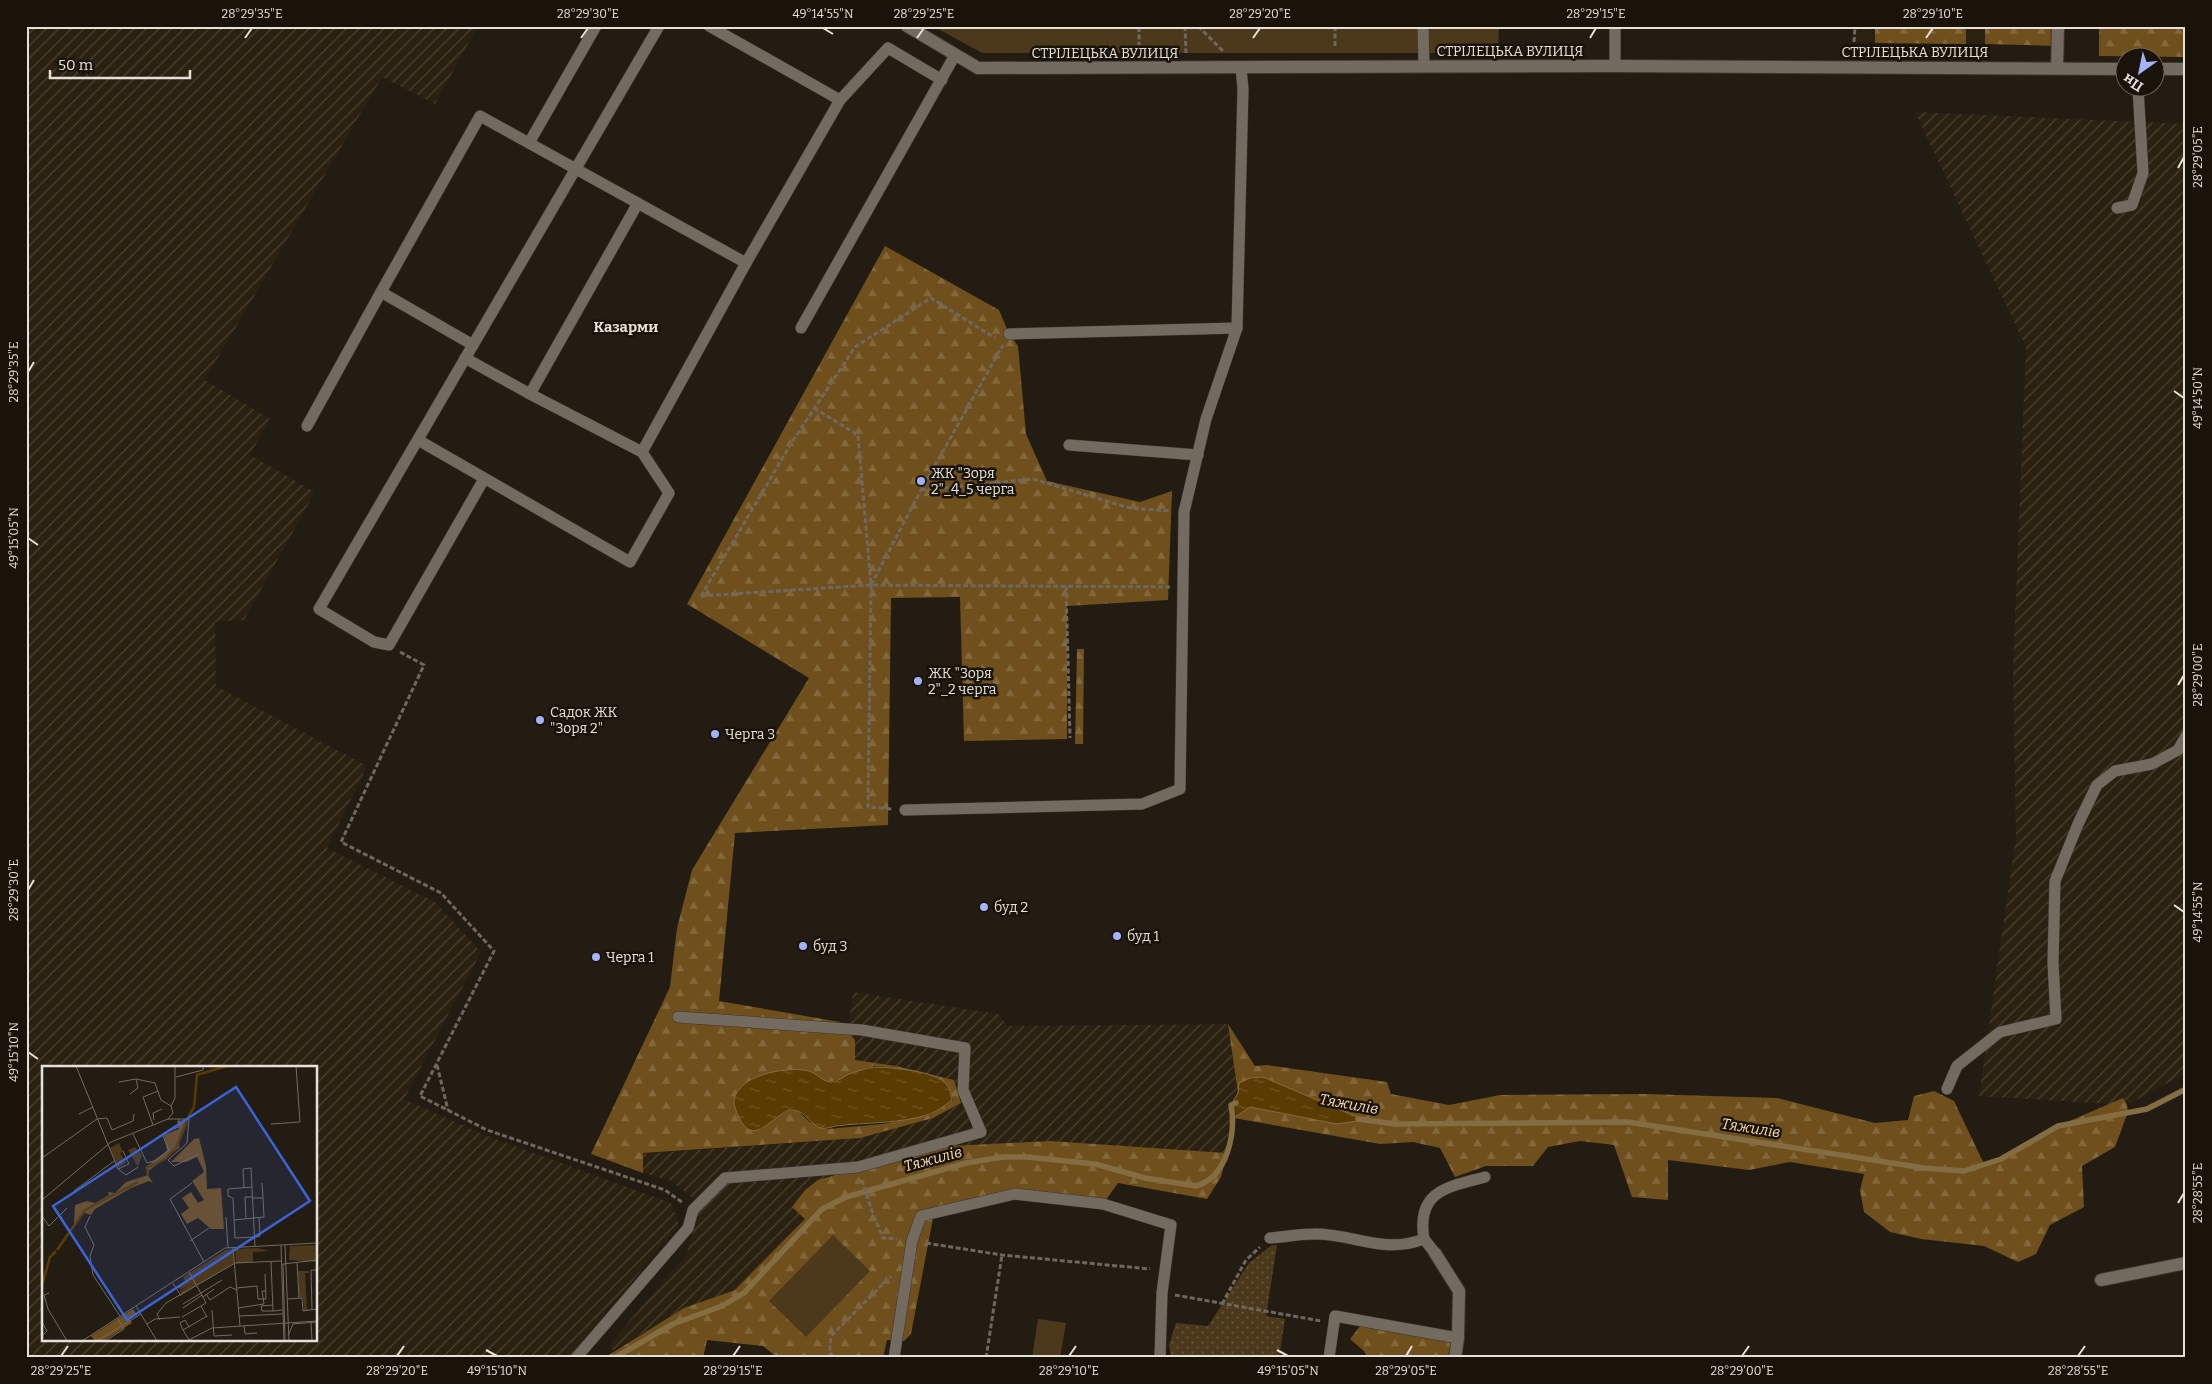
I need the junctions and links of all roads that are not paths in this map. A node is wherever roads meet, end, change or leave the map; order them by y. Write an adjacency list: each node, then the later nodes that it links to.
1 (596, 26): 19 (lane)
2 (659, 26): 20 (lane)
3 (709, 26): 18 (lane)
4 (1423, 26): 9 (lane)
5 (1615, 26): 10 (lane)
6 (2058, 26): 12 (street)
7 (908, 27): 8 (street, СТРІЛЕЦЬКА ВУЛИЦЯ)
8 (956, 55): 11 (street, СТРІЛЕЦЬКА ВУЛИЦЯ); 16 (lane)
9 (1424, 66): 10 (street, СТРІЛЕЦЬКА ВУЛИЦЯ); 11 (street, СТРІЛЕЦЬКА ВУЛИЦЯ)
10 (1615, 66): 12 (street, СТРІЛЕЦЬКА ВУЛИЦЯ)
11 (1241, 68): 26 (lane)
12 (2056, 68): 13 (street, СТРІЛЕЦЬКА ВУЛИЦЯ)
13 (2114, 69)
14 (2164, 69): 15 (street)
15 (2186, 69)
16 (942, 80): 18 (lane); 25 (lane)
17 (2138, 98): 22 (lane)
18 (840, 100): 23 (lane)
19 (529, 143): 20 (lane); 24 (lane)
20 (576, 169): 21 (lane); 28 (lane)
21 (638, 204): 23 (lane); 30 (lane)
22 (2117, 208)
23 (746, 263): 34 (lane)
24 (381, 292): 28 (lane); 31 (lane)
25 (800, 328)
26 (1237, 328): 27 (lane); 35 (lane)
27 (1006, 338)
28 (473, 345): 29 (lane)
29 (465, 358): 30 (lane); 32 (lane)
30 (530, 394): 34 (lane)
31 (307, 426)
32 (418, 440): 36 (lane); 36 (lane)
33 (1069, 445): 35 (lane)
34 (642, 452): 36 (lane)
35 (1198, 455): 38 (lane)
36 (484, 478)
37 (2186, 736): 40 (lane)
38 (905, 810)
39 (678, 1017): 48 (lane)
40 (1947, 1089)
41 (1485, 1177): 43 (lane)
42 (1270, 1238): 43 (lane)
43 (1424, 1239): 44 (lane)
44 (1435, 1253): 47 (street)
45 (2186, 1263): 46 (street)
46 (2100, 1280)
47 (1458, 1338): 51 (lane); 52 (street)
48 (576, 1358)
49 (894, 1358): 50 (lane)
50 (1160, 1358)
51 (1329, 1358)
52 (1455, 1358)

